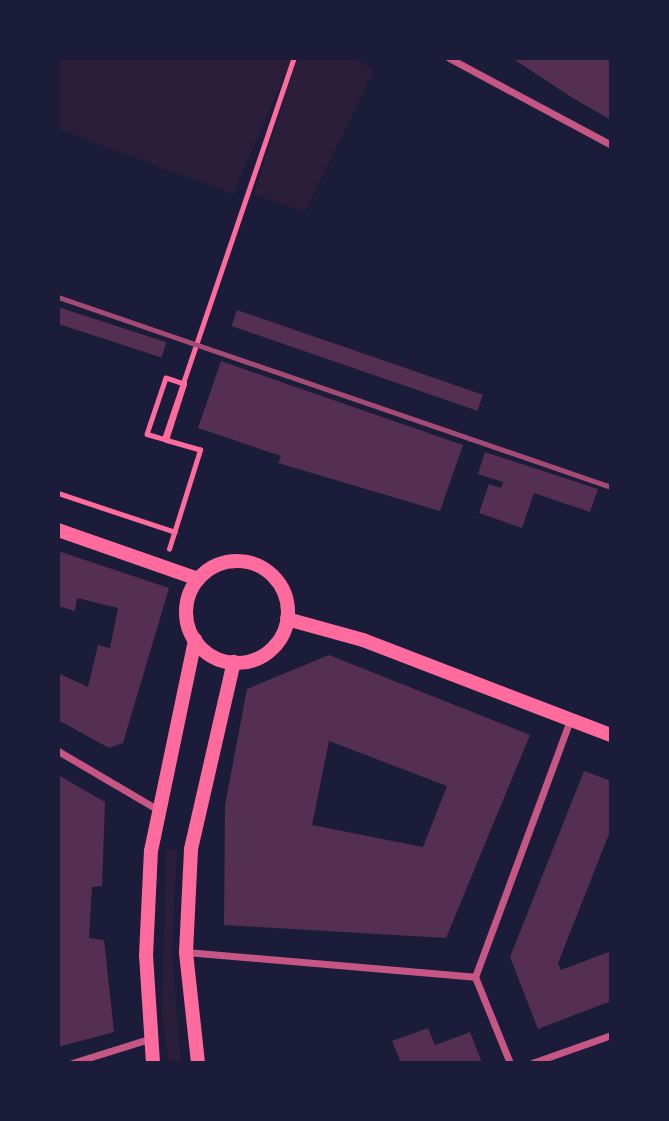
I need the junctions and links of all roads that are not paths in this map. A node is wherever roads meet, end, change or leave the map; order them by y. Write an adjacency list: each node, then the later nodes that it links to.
1 (449, 58): 2 (street)
2 (611, 145)
3 (58, 530): 4 (main road)
4 (198, 579): 5 (main road); 6 (main road)
5 (288, 619): 7 (main road); 8 (main road)
6 (195, 640): 7 (main road); 11 (main road)
7 (234, 662): 12 (main road)
8 (571, 718): 9 (main road); 13 (street)
9 (611, 735)
10 (58, 751): 11 (street)
11 (155, 808): 15 (main road)
12 (186, 952): 13 (street); 18 (main road)
13 (475, 977): 19 (street)
14 (611, 1035): 20 (street)
15 (149, 1038): 16 (street); 17 (main road)
16 (72, 1063)
17 (153, 1063)
18 (198, 1063)
19 (510, 1063)
20 (532, 1063)

